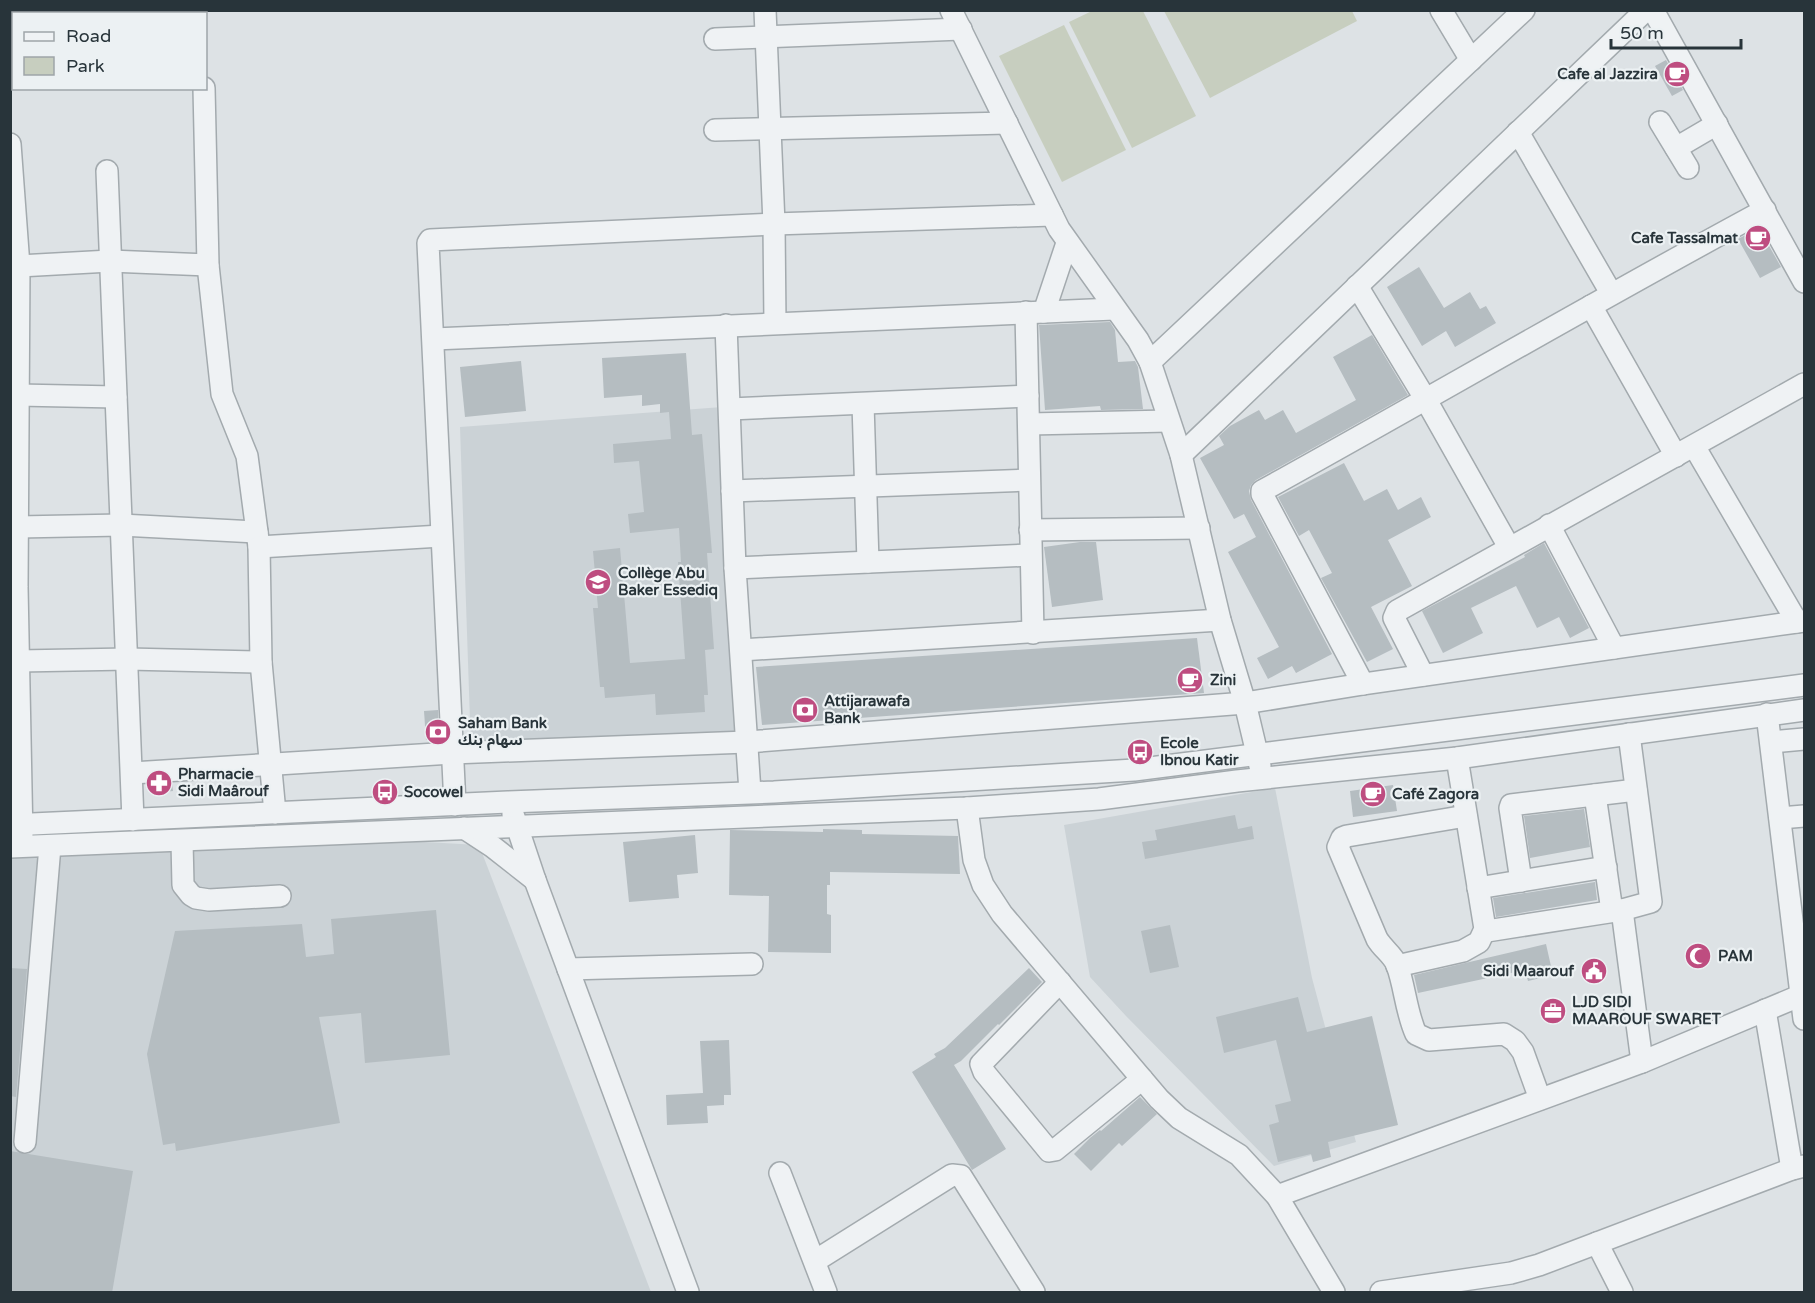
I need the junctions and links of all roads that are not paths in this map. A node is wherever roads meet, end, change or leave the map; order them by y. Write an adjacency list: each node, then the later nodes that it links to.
1 (765, 10): 7 (street)
2 (1442, 10): 9 (street)
3 (1524, 10): 9 (street)
4 (1646, 10): 16 (street)
5 (1653, 10): 13 (street)
6 (956, 20): 7 (street); 12 (street)
7 (767, 37): 8 (street); 14 (street)
8 (715, 39)
9 (1471, 60): 39 (street)
10 (204, 90): 28 (street)
11 (1660, 122): 17 (street)
12 (1007, 123): 14 (street); 23 (street)
13 (1717, 124): 17 (street); 22 (street)
14 (770, 129): 15 (street); 24 (street)
15 (715, 130)
16 (1518, 132): 30 (street); 31 (street)
17 (1676, 148): 19 (street)
18 (11, 157): 21 (street)
19 (1688, 168)
20 (107, 171): 27 (street)
21 (13, 209): 26 (street)
22 (1765, 210): 29 (street); 31 (street)
23 (1052, 215): 24 (street); 25 (street)
24 (774, 224): 36 (street); 38 (street)
25 (1067, 243): 34 (street); 35 (street)
26 (16, 256): 27 (street); 32 (street)
27 (110, 261): 28 (street); 43 (street)
28 (208, 266): 61 (street)
29 (1804, 282)
30 (1357, 286): 44 (street); 51 (street)
31 (1611, 293): 33 (street)
32 (15, 297): 41 (street)
33 (1591, 306): 44 (street); 50 (street)
34 (1114, 309): 35 (street); 39 (street)
35 (1035, 312): 36 (street); 42 (street)
36 (775, 323): 37 (street)
37 (726, 325): 38 (street); 46 (street)
38 (434, 339): 60 (street)
39 (1150, 362): 47 (street)
40 (1804, 384): 50 (street)
41 (18, 395): 43 (street); 49 (street)
42 (1028, 396): 45 (street); 48 (street)
43 (116, 397): 55 (street)
44 (1426, 400): 62 (street); 76 (street)
45 (862, 404): 46 (street); 53 (street)
46 (730, 409): 54 (street)
47 (1169, 421): 48 (street); 51 (street)
48 (1029, 424): 52 (street)
49 (14, 442): 57 (street)
50 (1685, 451): 56 (street); 68 (street)
51 (1181, 455): 58 (street)
52 (1029, 480): 53 (street); 59 (street)
53 (866, 487): 54 (street); 64 (street)
54 (732, 491): 65 (street)
55 (121, 525): 57 (street); 61 (street); 72 (street)
56 (1549, 525): 62 (street); 70 (street)
57 (18, 527): 66 (street)
58 (1198, 528): 59 (street); 67 (street)
59 (1030, 530): 63 (street)
60 (441, 536): 61 (street); 86 (street)
61 (258, 539): 74 (street)
62 (1509, 547): 75 (street)
63 (1030, 555): 64 (street); 69 (street)
64 (868, 562): 65 (street)
65 (735, 568): 71 (street)
66 (14, 587): 73 (street)
67 (1220, 620): 69 (street); 79 (street)
68 (1801, 622): 70 (street)
69 (1033, 633): 71 (street)
70 (1614, 648): 75 (street)
71 (741, 650): 84 (street)
72 (128, 659): 73 (street); 74 (street); 91 (street)
73 (19, 661): 90 (street)
74 (261, 662): 89 (street)
75 (1423, 675): 76 (street)
76 (1363, 684): 79 (street)
77 (1804, 685): 78 (street)
78 (1746, 693): 81 (street); 87 (street)
79 (1245, 703): 84 (street); 87 (street)
80 (1804, 710): 81 (street)
81 (1758, 715): 82 (street); 85 (street)
82 (1629, 734): 88 (street); 93 (street)
83 (1804, 739): 85 (street)
84 (747, 742): 86 (street); 94 (street)
85 (1771, 742): 102 (street)
86 (452, 753): 89 (street); 97 (street)
87 (1258, 754): 92 (street); 94 (street)
88 (1457, 758): 92 (street); 100 (street)
89 (270, 765): 91 (street); 99 (street)
90 (16, 768): 104 (street)
91 (132, 773): 103 (street)
92 (1262, 778): 98 (street)
93 (1636, 790): 95 (street); 115 (street)
94 (750, 792): 96 (street)
95 (1595, 795): 110 (street); 112 (street)
96 (508, 802): 97 (street); 105 (street)
97 (455, 805): 99 (street)
98 (967, 808): 105 (street); 120 (street)
99 (275, 813): 103 (street)
100 (1466, 816): 113 (street); 118 (street)
101 (1804, 816): 102 (street)
102 (1780, 818): 121 (street)
103 (133, 820): 104 (street)
104 (16, 825): 109 (street)
105 (517, 825): 106 (street); 111 (street)
106 (464, 828): 107 (street); 111 (street)
107 (182, 841): 108 (street); 114 (street)
108 (50, 846): 109 (street); 127 (street)
109 (16, 847)
110 (1606, 867): 112 (street); 115 (street)
111 (535, 880): 119 (street)
112 (1521, 881): 113 (street)
113 (1478, 888): 116 (street)
114 (280, 896)
115 (1617, 911): 116 (street); 124 (street)
116 (1485, 929): 118 (street)
117 (752, 964): 119 (street)
118 (1397, 966): 126 (street)
119 (568, 969): 133 (street)
120 (1060, 982): 125 (street); 125 (street)
121 (1803, 995): 122 (street); 123 (street)
122 (1765, 1010): 124 (street); 128 (street)
123 (1804, 1019)
124 (1642, 1062): 126 (street)
125 (1142, 1079): 130 (street)
126 (1540, 1099): 130 (street)
127 (25, 1142)
128 (1798, 1168): 131 (street)
129 (780, 1173): 132 (street)
130 (1277, 1196): 136 (street)
131 (1597, 1243): 137 (street); 138 (street)
132 (814, 1261): 134 (street); 135 (street)
133 (688, 1293)
134 (826, 1293)
135 (1034, 1293)
136 (1334, 1293)
137 (1381, 1293)
138 (1623, 1293)

